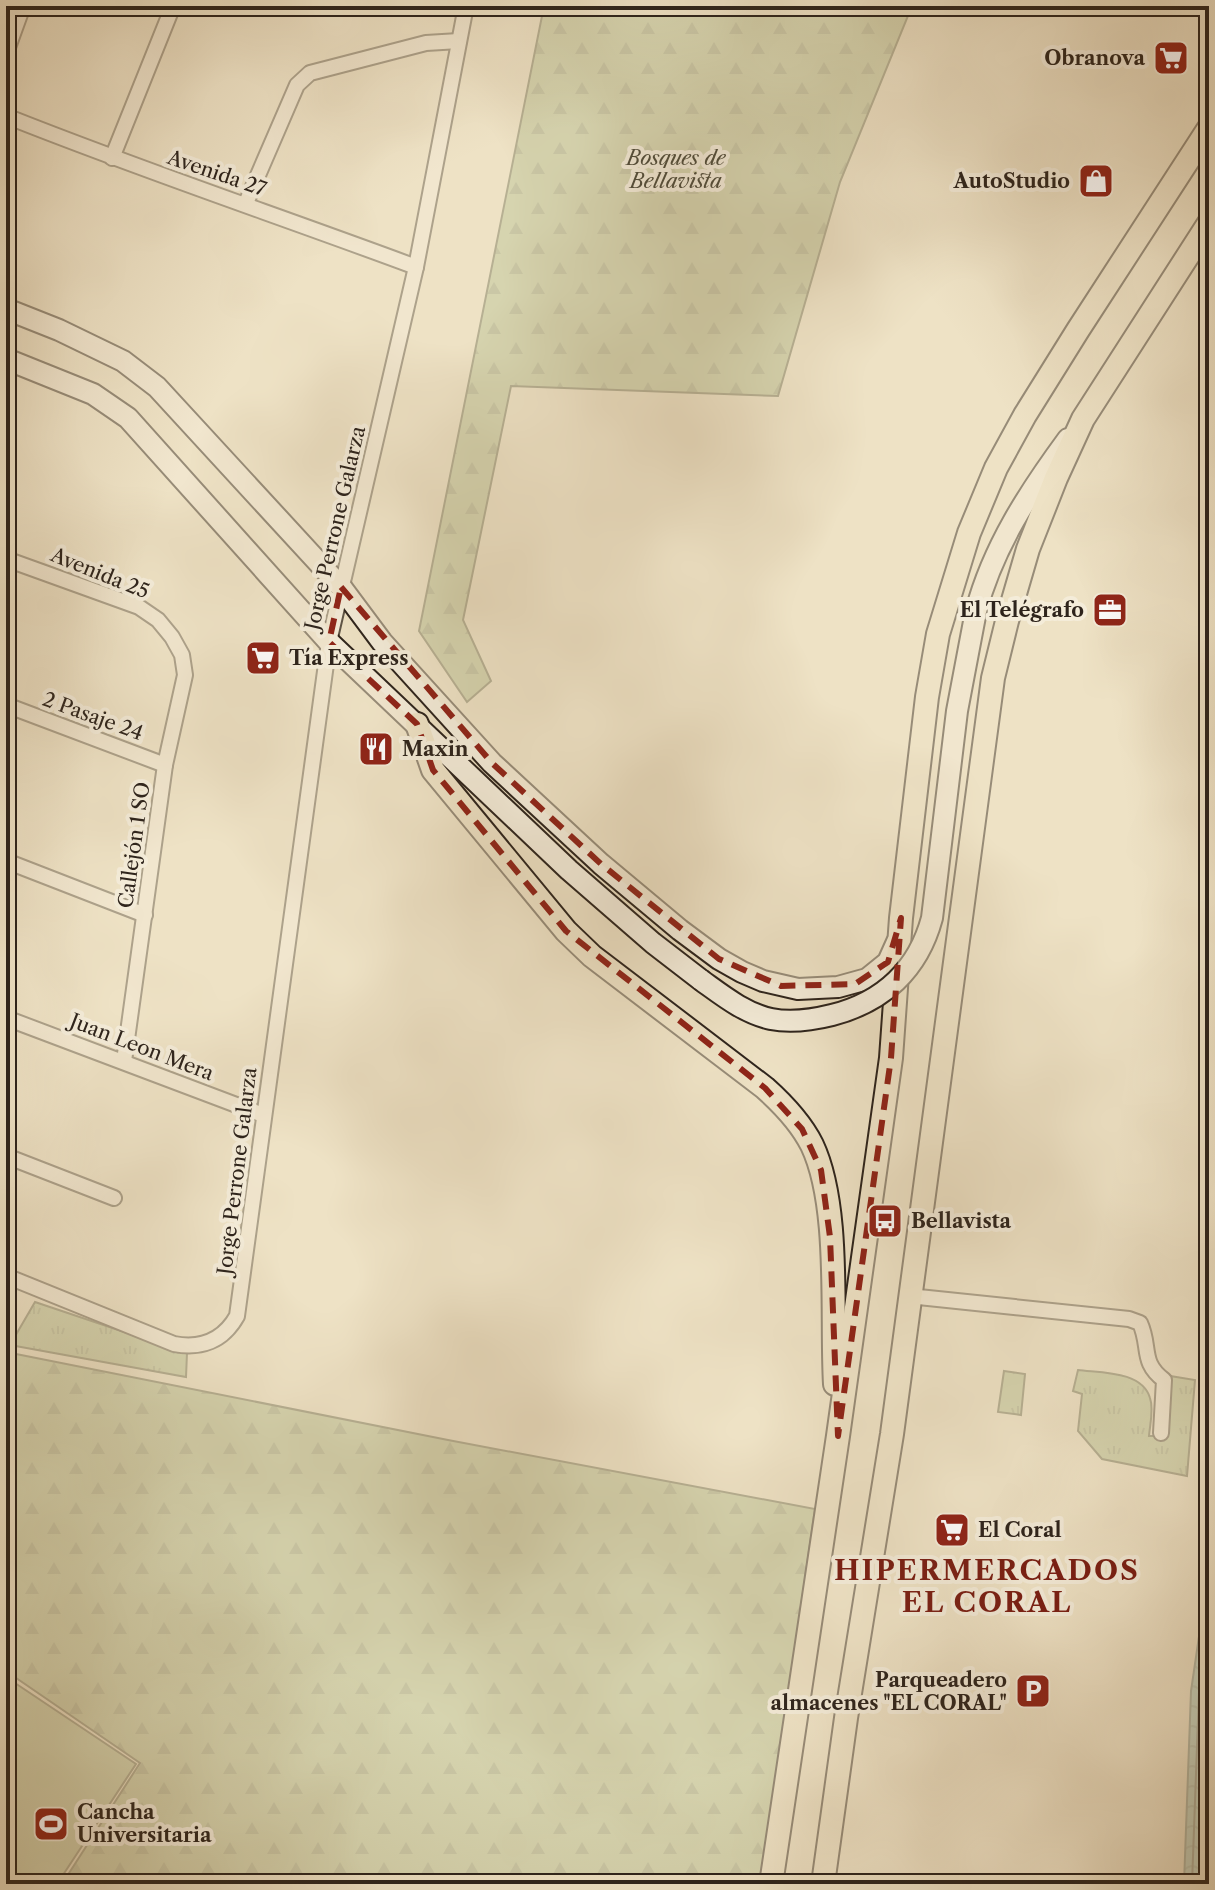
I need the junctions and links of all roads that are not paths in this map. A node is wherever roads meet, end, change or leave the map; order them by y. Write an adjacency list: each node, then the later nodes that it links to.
1 (23, 6): 5 (street)
2 (173, 6): 8 (street)
3 (466, 6): 4 (street, Jorge Perrone Galarza)
4 (459, 41): 9 (street); 11 (street, Jorge Perrone Galarza)
5 (6, 53)
6 (6, 116): 8 (street, Avenida 27)
7 (1209, 128): 24 (main road)
8 (112, 158): 9 (street, Avenida 27)
9 (246, 203): 11 (street, Avenida 27)
10 (1209, 223): 14 (main road)
11 (416, 267): 16 (street, Jorge Perrone Galarza)
12 (6, 309): 16 (main road)
13 (6, 359): 18 (main road)
14 (1083, 419): 20 (main road, bridge); 31 (main road)
15 (6, 559): 17 (street, Avenida 25)
16 (341, 587): 18 (street, Jorge Perrone Galarza); 24 (main road)
17 (172, 637): 21 (street, Callejón 1 SO)
18 (329, 642): 20 (main road); 27 (street, Jorge Perrone Galarza)
19 (6, 705): 21 (street, 2 Pasaje 24)
20 (417, 724): 33 (main road)
21 (165, 765): 23 (street, Callejón 1 SO)
22 (6, 861): 23 (street)
23 (145, 915): 26 (street, Callejón 1 SO)
24 (901, 918): 33 (main road)
25 (6, 1018): 26 (street, Juan Leon Mera)
26 (124, 1061): 27 (street, Juan Leon Mera)
27 (263, 1115): 30 (street, Jorge Perrone Galarza)
28 (6, 1156): 29 (street)
29 (114, 1198)
30 (6, 1276)
31 (909, 1296): 32 (street); 35 (main road)
32 (1161, 1433)
33 (838, 1436): 34 (main road)
34 (771, 1884)
35 (823, 1884)

